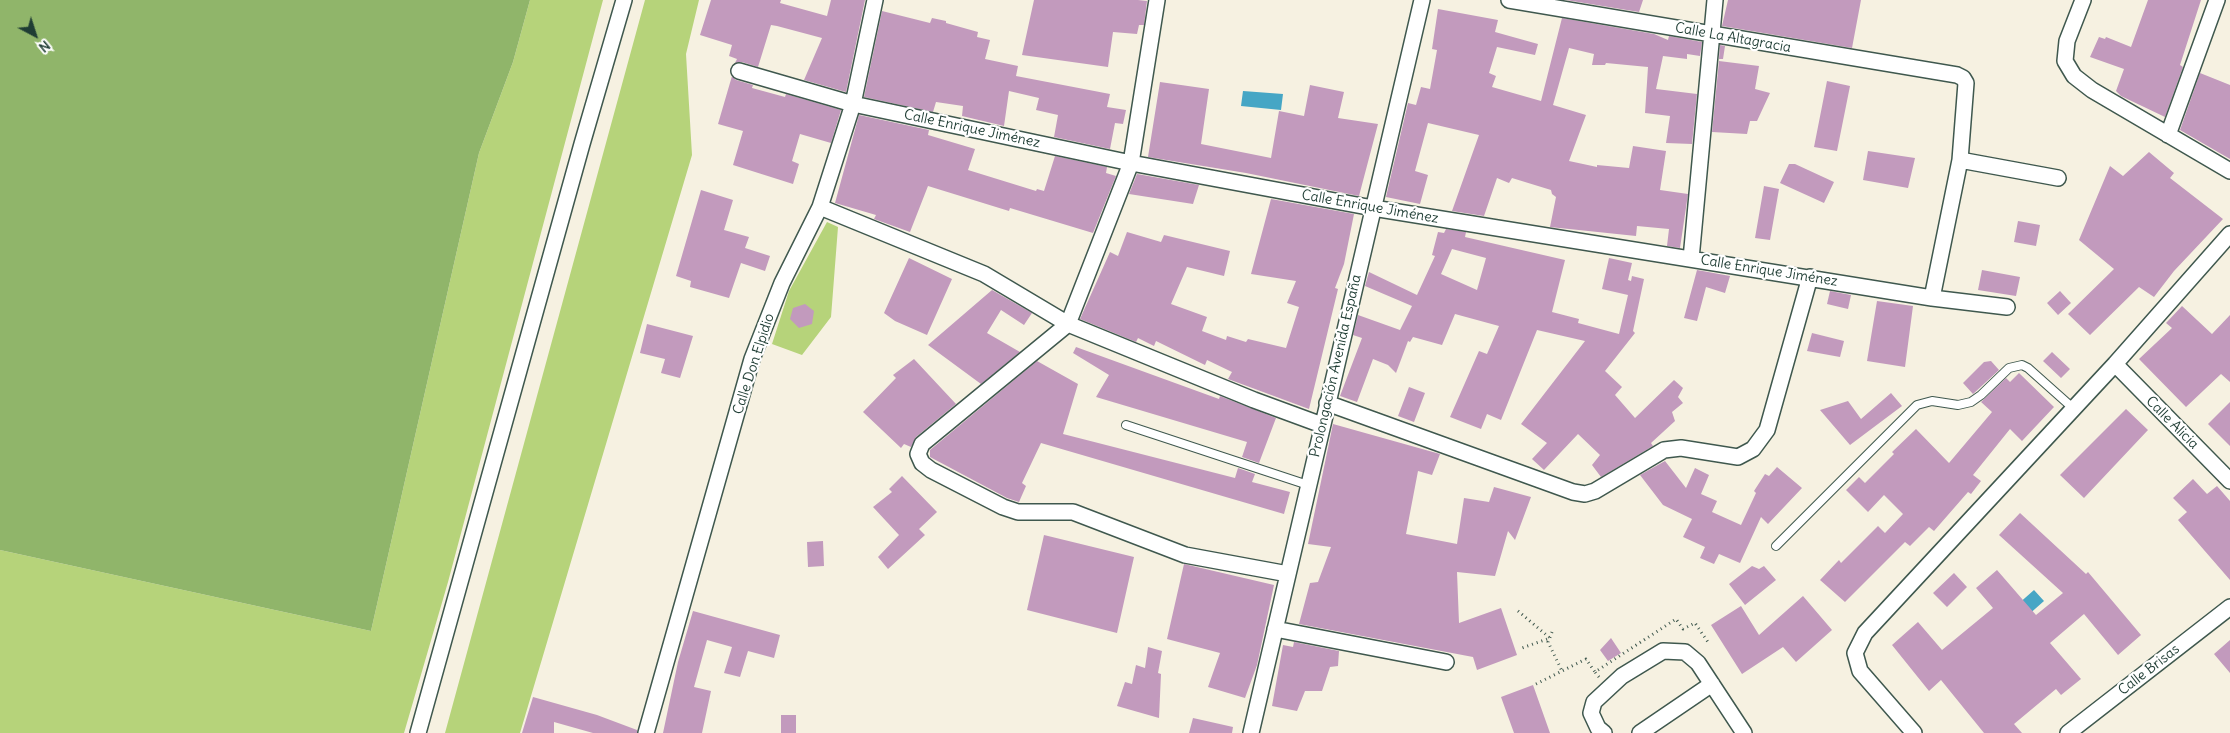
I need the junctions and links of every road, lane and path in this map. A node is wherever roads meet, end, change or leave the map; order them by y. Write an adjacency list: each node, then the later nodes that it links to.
1 (624, 0): 45 (street)
2 (875, 0): 11 (street, Calle Don Elpidio)
3 (1157, 0): 14 (street)
4 (1422, 0): 18 (street, Prolongación Avenida España)
5 (1509, 0): 9 (street, Calle La Altagracia)
6 (1715, 0): 9 (street)
7 (2083, 0): 12 (street)
8 (2217, 0): 12 (street)
9 (1710, 34): 13 (street, Calle La Altagracia); 20 (street)
10 (739, 71): 11 (street, Calle Enrique Jiménez)
11 (854, 104): 14 (street, Calle Enrique Jiménez); 17 (street, Calle Don Elpidio)
12 (2168, 135): 15 (street)
13 (1960, 160): 16 (street); 22 (street)
14 (1131, 163): 18 (street, Calle Enrique Jiménez); 24 (street)
15 (2230, 171)
16 (2058, 178)
17 (820, 207): 24 (street); 46 (street, Calle Don Elpidio)
18 (1373, 208): 20 (street, Calle Enrique Jiménez); 26 (street, Prolongación Avenida España)
19 (2230, 234): 25 (street)
20 (1690, 259): 21 (street, Calle Enrique Jiménez)
21 (1810, 278): 22 (street, Calle Enrique Jiménez); 26 (street)
22 (1932, 298): 23 (street, Calle Enrique Jiménez)
23 (2006, 307)
24 (1068, 324): 29 (street); 33 (street)
25 (2115, 364): 27 (street); 30 (street, Calle Alicia)
26 (1327, 403): 29 (street, Prolongación Avenida España)
27 (2074, 409): 32 (lane); 51 (street)
28 (1126, 425): 31 (lane)
29 (1322, 425): 31 (street, Prolongación Avenida España)
30 (2230, 481)
31 (1308, 486): 33 (street, Prolongación Avenida España)
32 (1776, 546)
33 (1288, 574): 36 (street, Prolongación Avenida España)
34 (2230, 607): 52 (street, Calle Brisas)
35 (1518, 611): 38 (path)
36 (1275, 629): 40 (street); 47 (street, Prolongación Avenida España)
37 (1552, 632): 38 (path)
38 (1550, 638): 39 (path); 41 (path)
39 (1522, 648)
40 (1446, 662)
41 (1562, 671): 42 (path); 43 (path)
42 (1595, 672)
43 (1536, 684)
44 (1712, 684): 48 (street); 49 (street); 50 (street)
45 (418, 733)
46 (646, 733)
47 (1251, 733)
48 (1604, 733)
49 (1640, 733)
50 (1744, 733)
51 (1914, 733)
52 (2068, 733)

